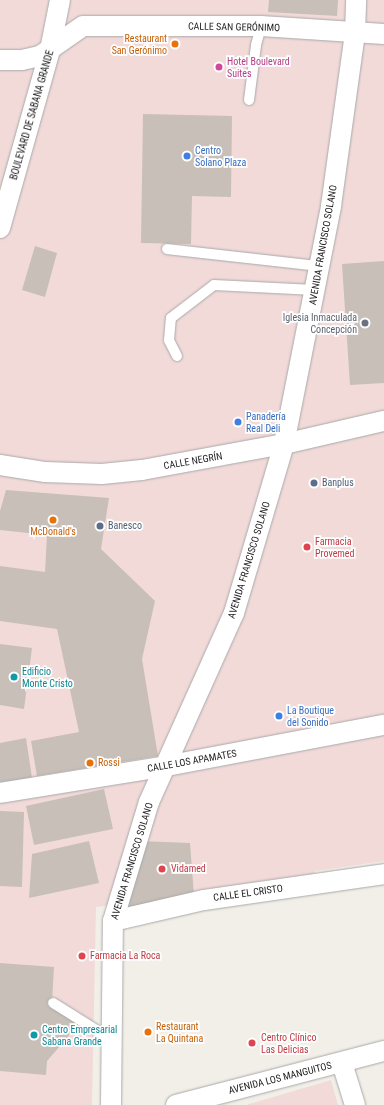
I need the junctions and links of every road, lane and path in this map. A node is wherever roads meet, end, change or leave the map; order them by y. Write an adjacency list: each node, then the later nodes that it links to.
1 (60, 0): 6 (street, BOULEVARD DE SABANA GRANDE)
2 (356, 0): 4 (street, AVENIDA FRANCISCO SOLANO)
3 (262, 26): 4 (street, CALLE SAN GERÓNIMO); 6 (street, CALLE SAN GERÓNIMO); 8 (lane)
4 (355, 33): 5 (street, CALLE SAN GERÓNIMO); 11 (street, AVENIDA FRANCISCO SOLANO)
5 (384, 34)
6 (50, 50): 7 (street); 9 (street, BOULEVARD DE SABANA GRANDE)
7 (0, 60)
8 (249, 100)
9 (0, 228)
10 (167, 249): 11 (lane)
11 (319, 266): 12 (street, AVENIDA FRANCISCO SOLANO)
12 (315, 290): 13 (lane); 15 (street, AVENIDA FRANCISCO SOLANO)
13 (177, 356)
14 (384, 421): 15 (street, CALLE NEGRÍN)
15 (284, 444): 16 (street, CALLE NEGRÍN); 18 (street, AVENIDA FRANCISCO SOLANO)
16 (0, 465)
17 (384, 725): 18 (street, CALLE LOS APAMATES)
18 (166, 766): 19 (street, CALLE LOS APAMATES); 21 (street, AVENIDA FRANCISCO SOLANO)
19 (0, 793)
20 (384, 874): 21 (street, CALLE EL CRISTO)
21 (114, 921): 23 (street, AVENIDA FRANCISCO SOLANO)
22 (53, 1003): 23 (lane)
23 (112, 1040): 26 (street, AVENIDA FRANCISCO SOLANO)
24 (384, 1051): 25 (street, AVENIDA LOS MANGUITOS)
25 (342, 1062): 27 (street, AVENIDA LOS MANGUITOS); 28 (street)
26 (111, 1105)
27 (176, 1105)
28 (355, 1105)

